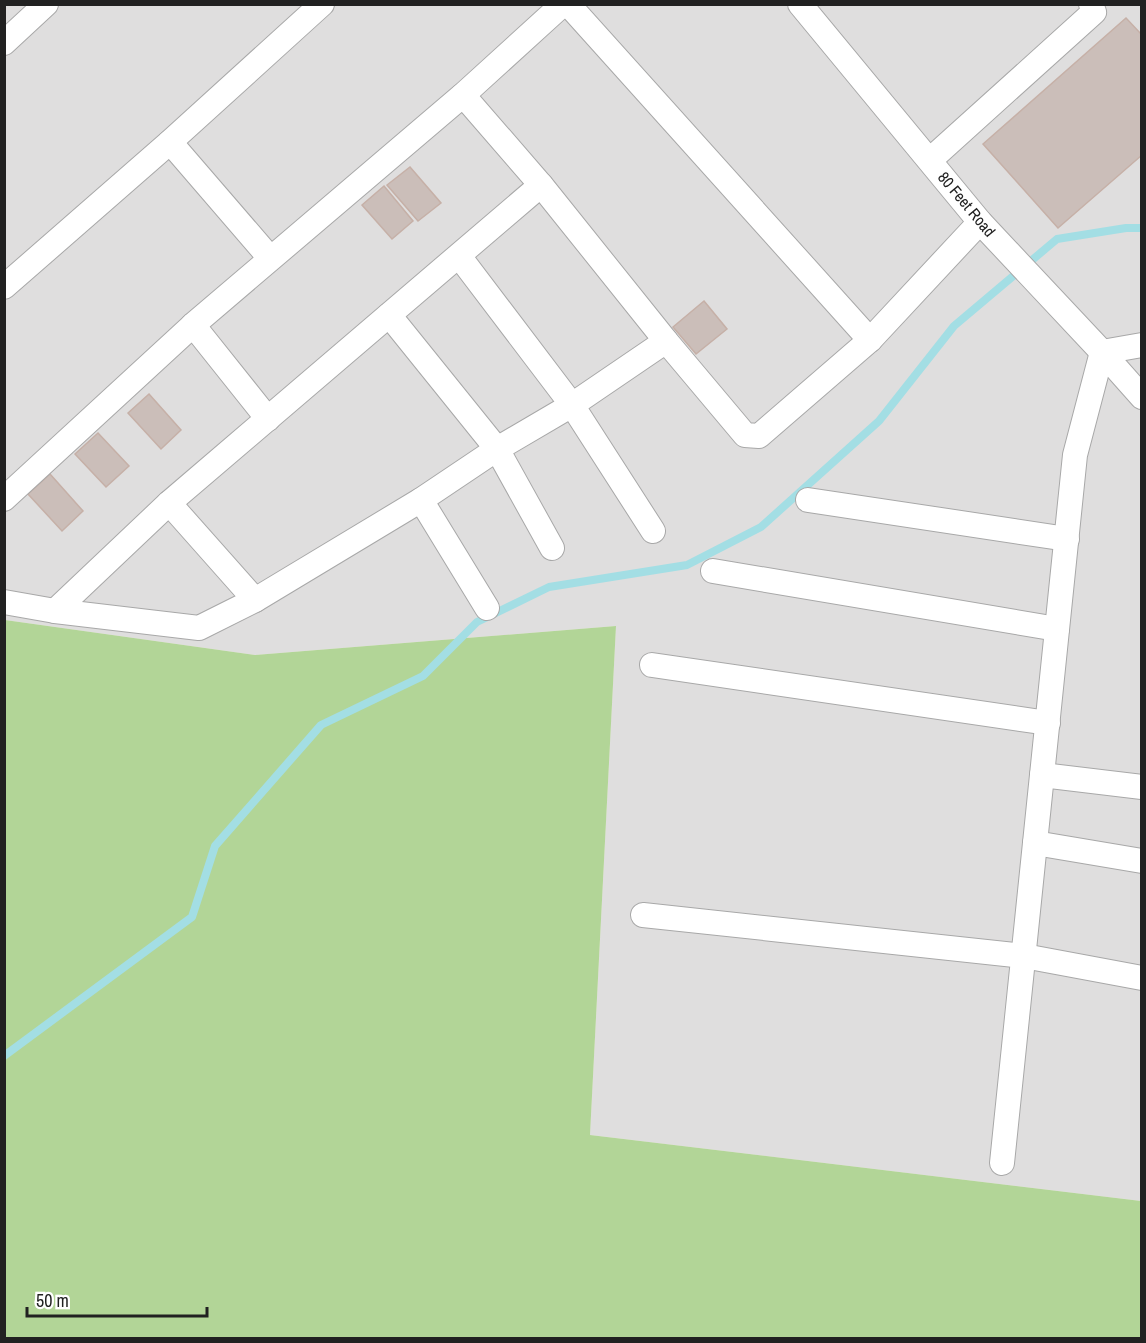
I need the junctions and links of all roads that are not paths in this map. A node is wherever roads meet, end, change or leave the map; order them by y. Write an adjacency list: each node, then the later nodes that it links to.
1 (46, 4): 7 (street)
2 (322, 4): 9 (street)
3 (563, 4): 8 (street)
4 (568, 4): 19 (street)
5 (801, 4): 10 (street, 80 Feet Road)
6 (1096, 7): 10 (street)
7 (4, 43)
8 (463, 95): 11 (street); 14 (street)
9 (170, 142): 14 (street); 15 (street)
10 (930, 160): 12 (street, 80 Feet Road)
11 (541, 186): 13 (street); 18 (street)
12 (980, 222): 19 (street); 21 (street, 80 Feet Road)
13 (459, 256): 16 (street); 23 (street)
14 (270, 258): 17 (street)
15 (4, 287)
16 (389, 315): 24 (street); 25 (street)
17 (193, 325): 24 (street); 26 (street)
18 (666, 340): 19 (street); 23 (street)
19 (870, 340)
20 (1142, 345): 21 (street)
21 (1102, 352): 22 (street, 80 Feet Road); 31 (street)
22 (1142, 397)
23 (572, 405): 25 (street); 30 (street)
24 (268, 419): 29 (street)
25 (497, 449): 27 (street); 32 (street)
26 (4, 499)
27 (421, 500): 34 (street); 36 (street)
28 (808, 500): 31 (street)
29 (169, 503): 34 (street); 37 (street)
30 (653, 531)
31 (1067, 539): 38 (street)
32 (552, 548)
33 (713, 571): 38 (street)
34 (255, 600): 37 (street)
35 (4, 602): 37 (street)
36 (487, 608)
37 (56, 611)
38 (1058, 629): 40 (street)
39 (652, 665): 40 (street)
40 (1048, 723): 41 (street)
41 (1042, 775): 42 (street); 43 (street)
42 (1142, 787)
43 (1035, 843): 44 (street); 46 (street)
44 (1142, 861)
45 (643, 915): 46 (street)
46 (1024, 956): 47 (street); 48 (street)
47 (1142, 978)
48 (1002, 1163)

